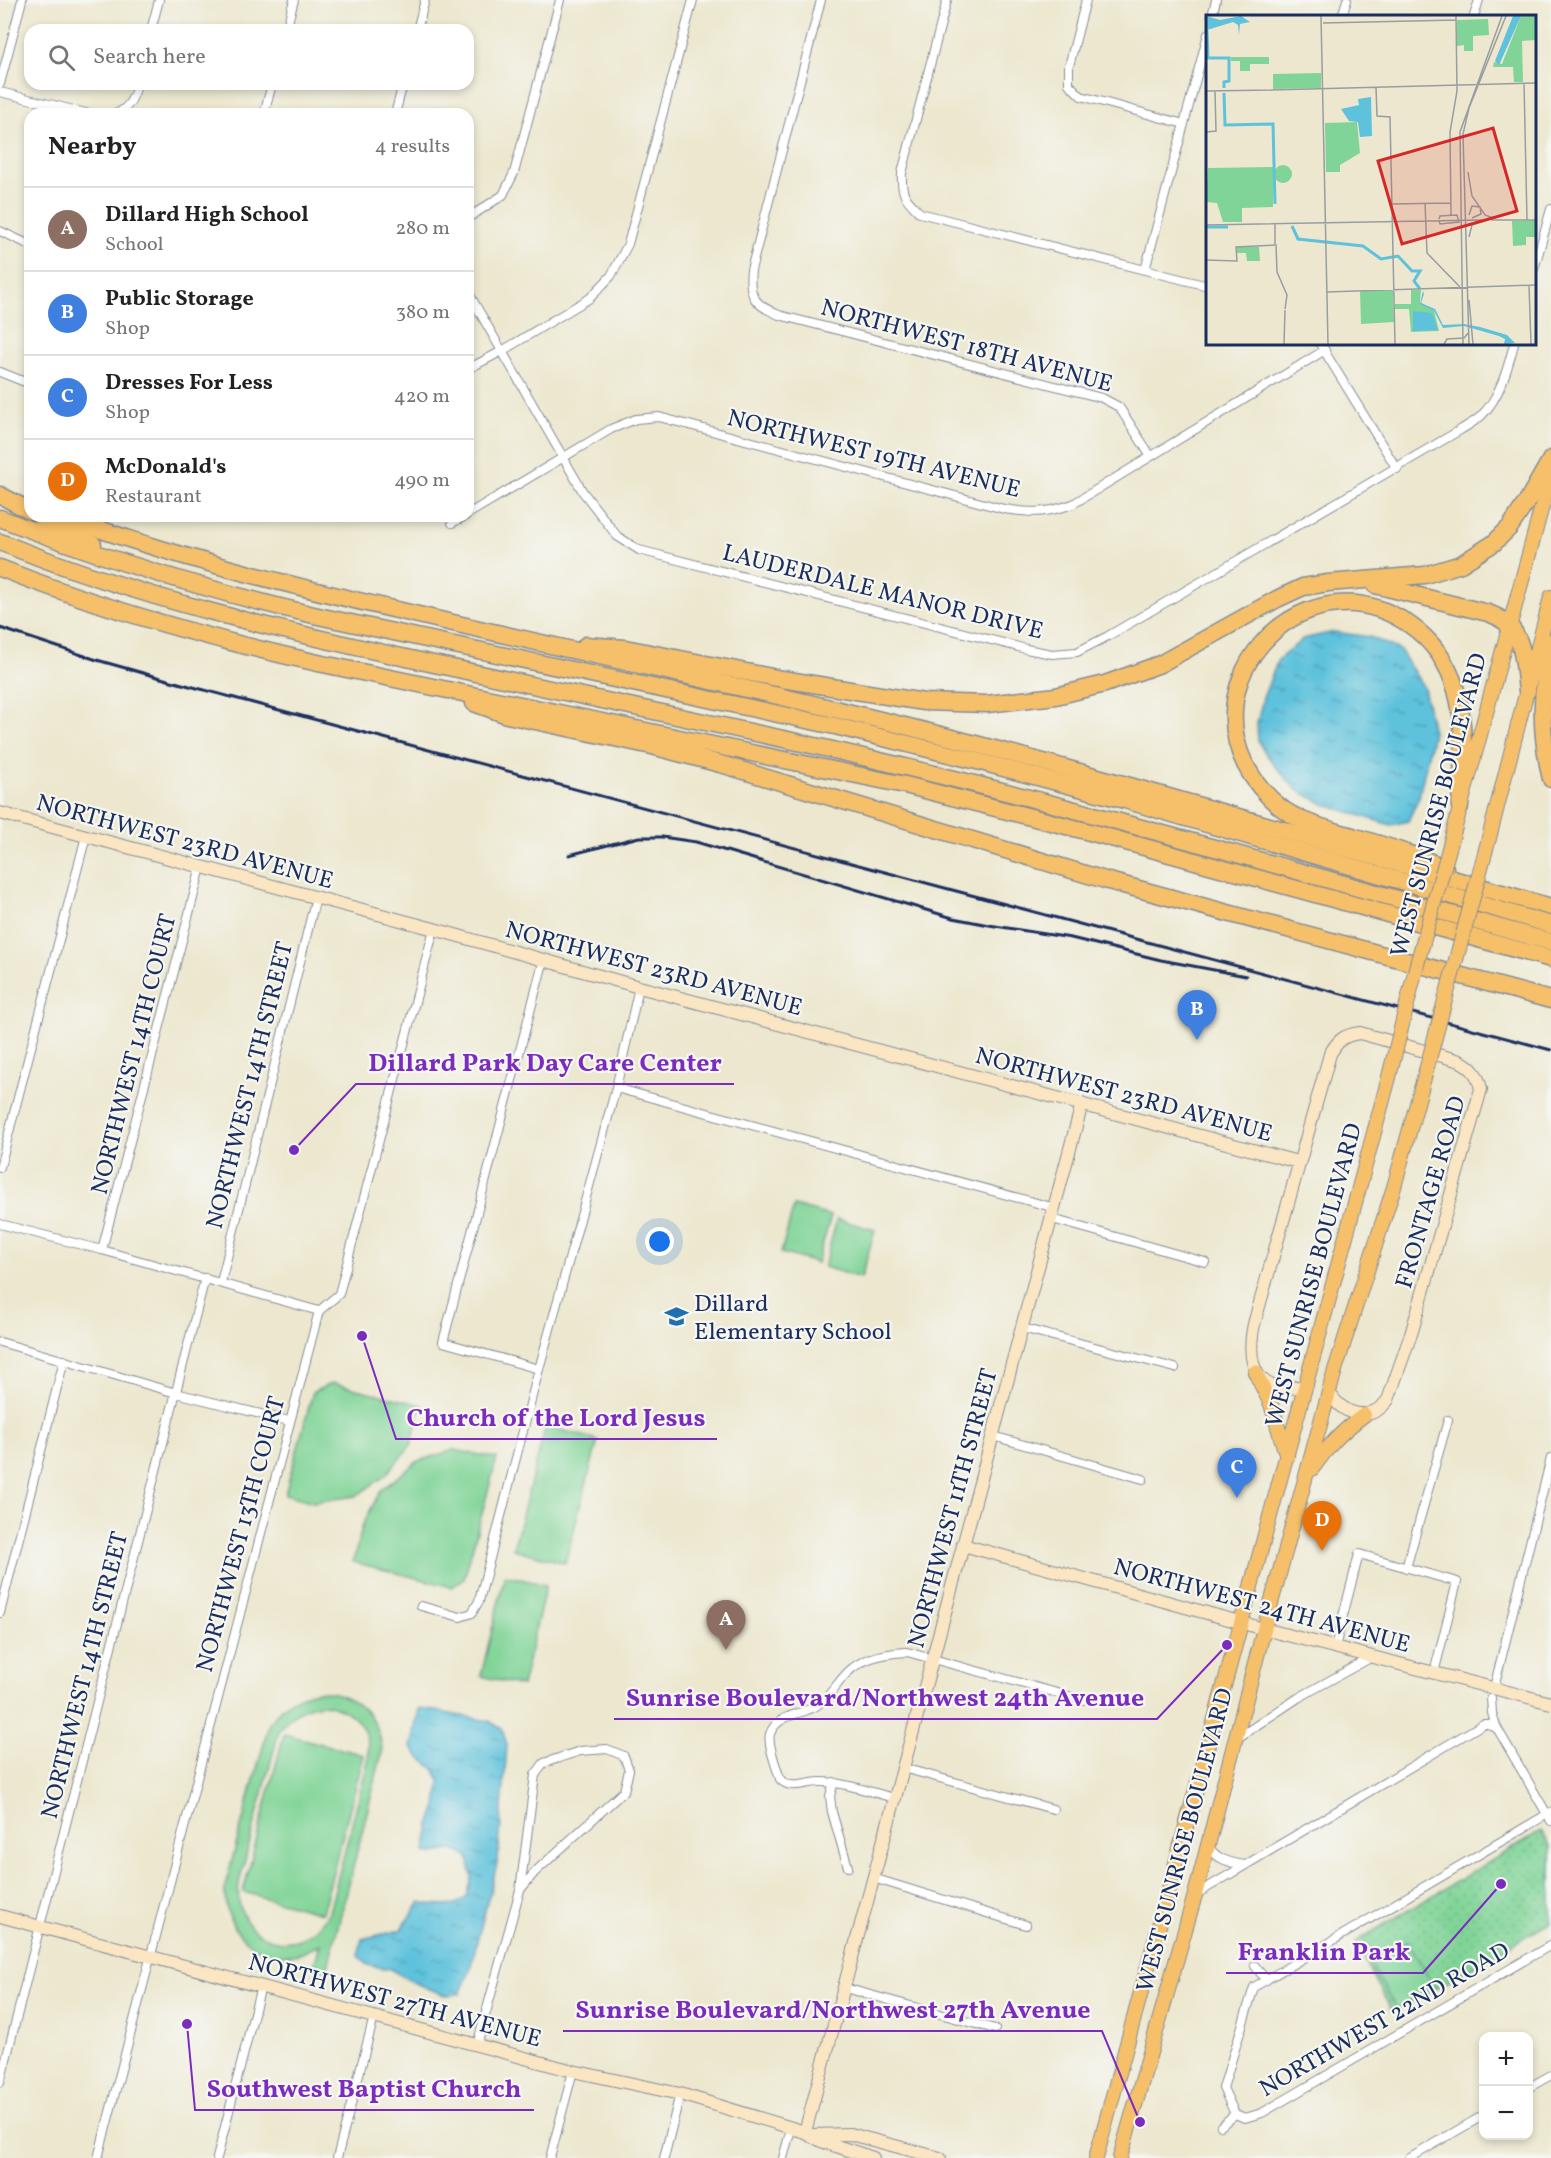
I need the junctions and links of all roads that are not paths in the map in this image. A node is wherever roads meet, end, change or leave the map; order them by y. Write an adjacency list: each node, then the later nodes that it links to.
1 (22, 0): 20 (street)
2 (159, 0): 16 (street)
3 (294, 0): 17 (street)
4 (425, 0): 18 (street)
5 (560, 0): 31 (street)
6 (693, 0): 40 (street)
7 (821, 0): 44 (street, NORTHWEST 18TH AVENUE)
8 (947, 0): 35 (street)
9 (1086, 0): 29 (street)
10 (1216, 0): 13 (street)
11 (1347, 0): 14 (street)
12 (1479, 0): 15 (street)
13 (1212, 15)
14 (1342, 15)
15 (1474, 15)
16 (153, 24)
17 (288, 24)
18 (419, 24)
19 (1206, 42): 29 (street)
20 (0, 84)
21 (135, 90): 26 (street)
22 (270, 90): 27 (street)
23 (401, 90): 28 (street)
24 (0, 92): 25 (street)
25 (65, 108)
26 (124, 108)
27 (266, 108)
28 (397, 108)
29 (1184, 124): 35 (street)
30 (1551, 209): 34 (street)
31 (474, 214)
32 (0, 231): 33 (street)
33 (24, 242)
34 (1536, 262)
35 (1145, 270): 36 (street)
36 (1206, 285)
37 (474, 302): 40 (street)
38 (1514, 345): 47 (street, LAUDERDALE MANOR DRIVE)
39 (1322, 347): 44 (street, NORTHWEST 19TH AVENUE); 47 (street)
40 (502, 351): 41 (street); 45 (street, LAUDERDALE MANOR DRIVE)
41 (474, 366)
42 (0, 372): 43 (street)
43 (24, 382)
44 (1150, 455): 45 (street, NORTHWEST 19TH AVENUE)
45 (564, 458): 47 (street, LAUDERDALE MANOR DRIVE); 52 (street, NORTHWEST 19TH AVENUE)
46 (1551, 459): 59 (highway)
47 (1397, 468)
48 (1551, 473): 61 (main road, WEST SUNRISE BOULEVARD)
49 (0, 494): 50 (highway); 51 (highway)
50 (24, 502)
51 (24, 508)
52 (474, 510)
53 (0, 518): 58 (highway)
54 (51, 522): 58 (highway)
55 (80, 522): 62 (highway)
56 (0, 542): 76 (highway)
57 (0, 568): 64 (highway)
58 (139, 568): 74 (highway)
59 (1353, 581): 61 (highway); 62 (highway)
60 (1551, 597): 65 (main road, WEST SUNRISE BOULEVARD)
61 (1510, 625): 65 (highway); 67 (main road, WEST SUNRISE BOULEVARD)
62 (518, 638): 71 (highway)
63 (1551, 642): 66 (highway)
64 (423, 684): 78 (highway); 79 (highway)
65 (1527, 691): 80 (main road, WEST SUNRISE BOULEVARD, bridge)
66 (1551, 779)
67 (1460, 807): 71 (highway); 79 (main road, WEST SUNRISE BOULEVARD, bridge)
68 (0, 813): 69 (street, NORTHWEST 23RD AVENUE)
69 (86, 836): 70 (street, NORTHWEST 23RD AVENUE); 86 (street)
70 (201, 867): 72 (street, NORTHWEST 23RD AVENUE); 89 (street, NORTHWEST 14TH COURT)
71 (1498, 893): 73 (highway)
72 (316, 897): 75 (street, NORTHWEST 23RD AVENUE); 92 (street, NORTHWEST 14TH STREET)
73 (1551, 907)
74 (1551, 925)
75 (434, 929): 77 (street, NORTHWEST 23RD AVENUE); 93 (street)
76 (1551, 942)
77 (544, 959): 81 (street, NORTHWEST 23RD AVENUE); 98 (street)
78 (1551, 959)
79 (1417, 964): 80 (highway); 100 (main road, WEST SUNRISE BOULEVARD, bridge)
80 (1454, 974): 82 (highway); 102 (main road, WEST SUNRISE BOULEVARD, bridge)
81 (639, 987): 83 (street); 84 (street, NORTHWEST 23RD AVENUE)
82 (1551, 1000)
83 (615, 1088): 87 (street); 98 (street)
84 (1082, 1104): 85 (street, NORTHWEST 23RD AVENUE); 87 (street, NORTHWEST 11TH STREET)
85 (1298, 1162): 99 (street, FRONTAGE ROAD); 103 (street, FRONTAGE ROAD)
86 (0, 1167)
87 (1053, 1214): 90 (street); 94 (street, NORTHWEST 11TH STREET)
88 (0, 1224): 89 (street)
89 (102, 1250): 91 (street)
90 (1205, 1262)
91 (205, 1278): 92 (street); 101 (street, NORTHWEST 14TH STREET)
92 (221, 1282): 93 (street)
93 (319, 1311): 105 (street, NORTHWEST 13TH COURT)
94 (1022, 1328): 97 (street); 106 (street, NORTHWEST 11TH STREET)
95 (0, 1342): 96 (street)
96 (64, 1360): 101 (street); 114 (street)
97 (1175, 1368)
98 (539, 1369): 113 (street)
99 (1255, 1372): 100 (street); 108 (main road)
100 (1307, 1385): 108 (main road, WEST SUNRISE BOULEVARD)
101 (176, 1393): 105 (street); 140 (street, NORTHWEST 14TH STREET)
102 (1329, 1393): 103 (street); 109 (main road, WEST SUNRISE BOULEVARD)
103 (1364, 1415): 109 (main road)
104 (1448, 1420): 112 (street)
105 (289, 1421): 142 (street, NORTHWEST 13TH COURT)
106 (993, 1436): 110 (street); 111 (street, NORTHWEST 11TH STREET)
107 (1551, 1458): 121 (street)
108 (1287, 1459): 115 (main road, WEST SUNRISE BOULEVARD)
109 (1305, 1478): 116 (main road, WEST SUNRISE BOULEVARD)
110 (1143, 1479)
111 (963, 1545): 115 (street, NORTHWEST 24TH AVENUE); 119 (street, NORTHWEST 11TH STREET)
112 (1406, 1568): 117 (street); 120 (street)
113 (421, 1606)
114 (0, 1613)
115 (1243, 1623): 116 (street, NORTHWEST 24TH AVENUE); 169 (main road, WEST SUNRISE BOULEVARD)
116 (1264, 1629): 117 (street, NORTHWEST 24TH AVENUE); 126 (main road, WEST SUNRISE BOULEVARD)
117 (1335, 1647): 118 (street, NORTHWEST 24TH AVENUE)
118 (1372, 1657): 120 (street, NORTHWEST 24TH AVENUE); 126 (street)
119 (933, 1659): 122 (street); 127 (street, NORTHWEST 11TH STREET); 128 (street)
120 (1434, 1673): 121 (street, NORTHWEST 24TH AVENUE)
121 (1492, 1693): 123 (street, NORTHWEST 24TH AVENUE); 124 (street); 125 (street)
122 (1083, 1700)
123 (1551, 1703)
124 (1481, 1725): 125 (street); 133 (street)
125 (1494, 1727): 131 (street)
126 (1236, 1739): 132 (main road, WEST SUNRISE BOULEVARD)
127 (903, 1768): 129 (street, NORTHWEST 11TH STREET); 130 (street)
128 (834, 1782): 129 (street); 134 (street)
129 (894, 1798): 135 (street, NORTHWEST 11TH STREET)
130 (1053, 1809)
131 (1550, 1816): 144 (street)
132 (1208, 1845): 133 (street); 137 (main road, WEST SUNRISE BOULEVARD)
133 (1245, 1865): 137 (street)
134 (848, 1867)
135 (873, 1878): 139 (street); 146 (street, NORTHWEST 11TH STREET)
136 (520, 1890): 136 (street); 149 (street)
137 (1195, 1895): 170 (main road, WEST SUNRISE BOULEVARD)
138 (0, 1916): 140 (street, NORTHWEST 27TH AVENUE)
139 (1026, 1925)
140 (39, 1927): 142 (street, NORTHWEST 27TH AVENUE); 152 (street, NORTHWEST 14TH STREET)
141 (1551, 1945): 155 (street, NORTHWEST 22ND ROAD)
142 (151, 1955): 145 (street, NORTHWEST 27TH AVENUE); 161 (street, NORTHWEST 13TH COURT)
143 (1255, 1966): 144 (street)
144 (1266, 1980): 155 (street)
145 (261, 1986): 147 (street, NORTHWEST 27TH AVENUE); 162 (street)
146 (845, 1988): 148 (street); 159 (street, NORTHWEST 11TH STREET)
147 (374, 2017): 149 (street, NORTHWEST 27TH AVENUE); 163 (street)
148 (995, 2029)
149 (477, 2045): 150 (street, NORTHWEST 27TH AVENUE)
150 (573, 2071): 154 (street, NORTHWEST 27TH AVENUE); 164 (street)
151 (1551, 2075): 153 (street)
152 (0, 2083)
153 (1532, 2086)
154 (680, 2094): 158 (street, NORTHWEST 27TH AVENUE); 165 (street)
155 (1235, 2114): 157 (street)
156 (1479, 2118): 171 (street)
157 (1221, 2126)
158 (791, 2129): 159 (street, NORTHWEST 27TH AVENUE); 166 (street)
159 (809, 2133): 160 (street, NORTHWEST 27TH AVENUE); 168 (street, NORTHWEST 27TH AVENUE)
160 (856, 2155): 167 (street, NORTHWEST 27TH AVENUE)
161 (98, 2158)
162 (217, 2158)
163 (337, 2158)
164 (550, 2158)
165 (664, 2158)
166 (783, 2158)
167 (873, 2158)
168 (940, 2158)
169 (1096, 2158)
170 (1120, 2158)
171 (1410, 2158)

